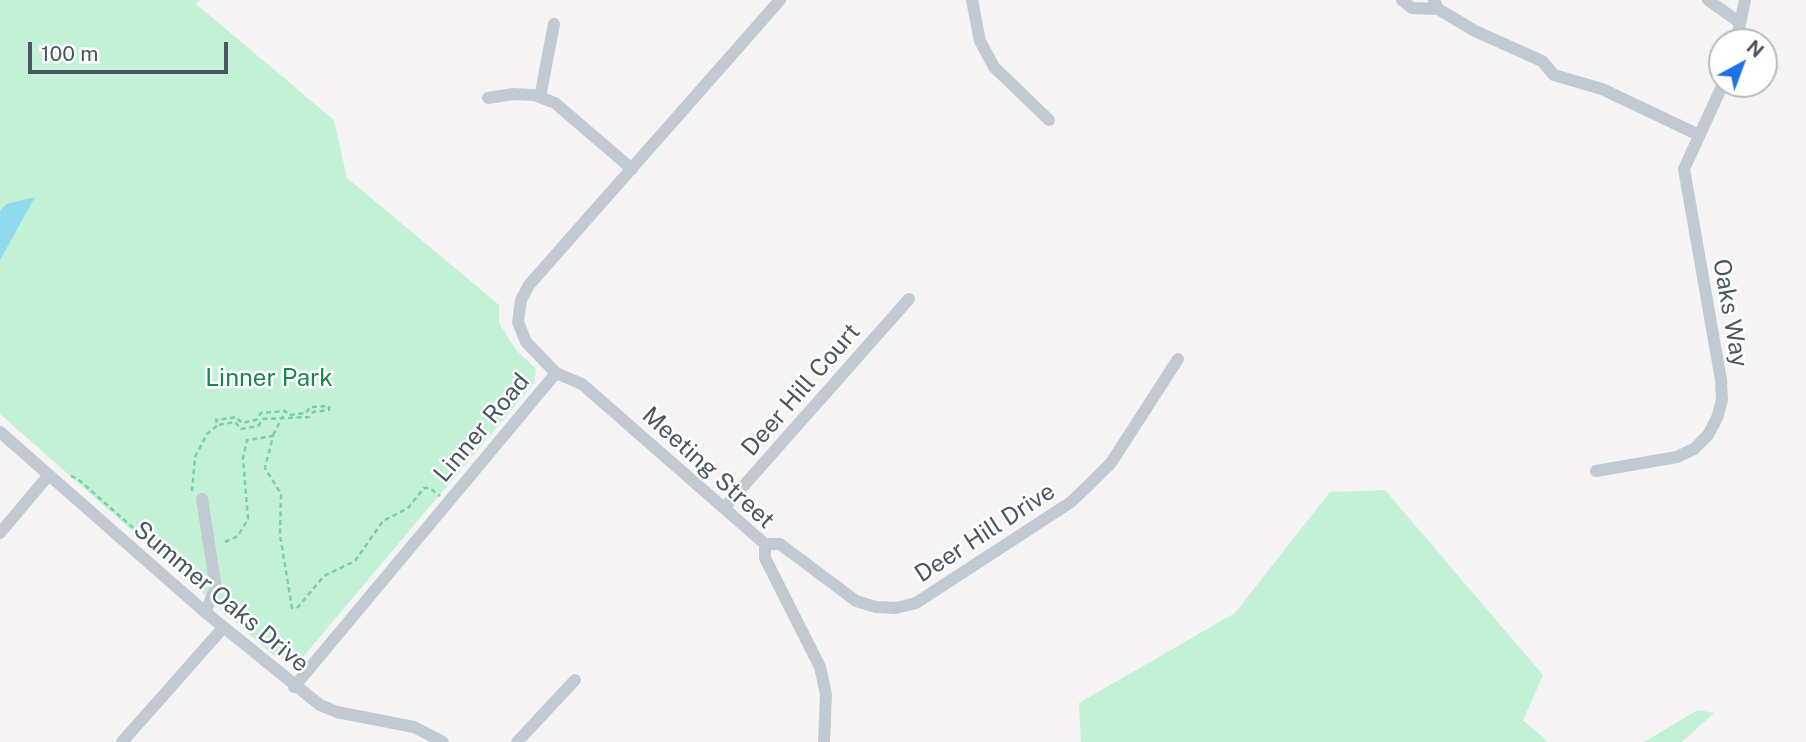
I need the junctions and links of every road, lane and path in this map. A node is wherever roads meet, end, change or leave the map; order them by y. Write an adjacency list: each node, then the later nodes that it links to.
1 (780, 0): 15 (street, Linner Road)
2 (972, 0): 13 (street)
3 (1402, 0): 6 (street)
4 (1708, 0): 7 (street)
5 (1745, 0): 7 (street)
6 (1436, 4): 14 (street)
7 (1740, 23): 9 (street)
8 (554, 24): 10 (street)
9 (1739, 28)
10 (540, 97): 11 (street); 15 (street)
11 (488, 98)
12 (1716, 98): 14 (street, Oaks Way)
13 (1049, 120)
14 (1699, 135): 23 (street, Oaks Way)
15 (632, 169): 18 (street, Linner Road)
16 (909, 299): 27 (street, Deer Hill Court)
17 (1178, 359): 30 (street, Deer Hill Drive)
18 (555, 373): 26 (street, Linner Road); 27 (street, Meeting Street)
19 (283, 416): 20 (path); 20 (path); 22 (path)
20 (218, 425): 25 (path)
21 (0, 432): 24 (street, Summer Oaks Drive)
22 (273, 436): 26 (path); 29 (path)
23 (1596, 471)
24 (55, 474): 28 (street); 31 (path); 32 (street, Summer Oaks Drive)
25 (198, 498): 32 (street)
26 (448, 502): 35 (street, Linner Road)
27 (724, 508): 30 (street, Meeting Street)
28 (0, 533)
29 (225, 542)
30 (765, 544): 39 (street, Meeting Street)
31 (207, 585)
32 (205, 612): 33 (street, Summer Oaks Drive)
33 (223, 628): 35 (street, Summer Oaks Drive); 36 (street)
34 (575, 680): 38 (street)
35 (294, 687): 37 (street, Summer Oaks Drive)
36 (122, 742)
37 (443, 742)
38 (517, 742)
39 (824, 742)

